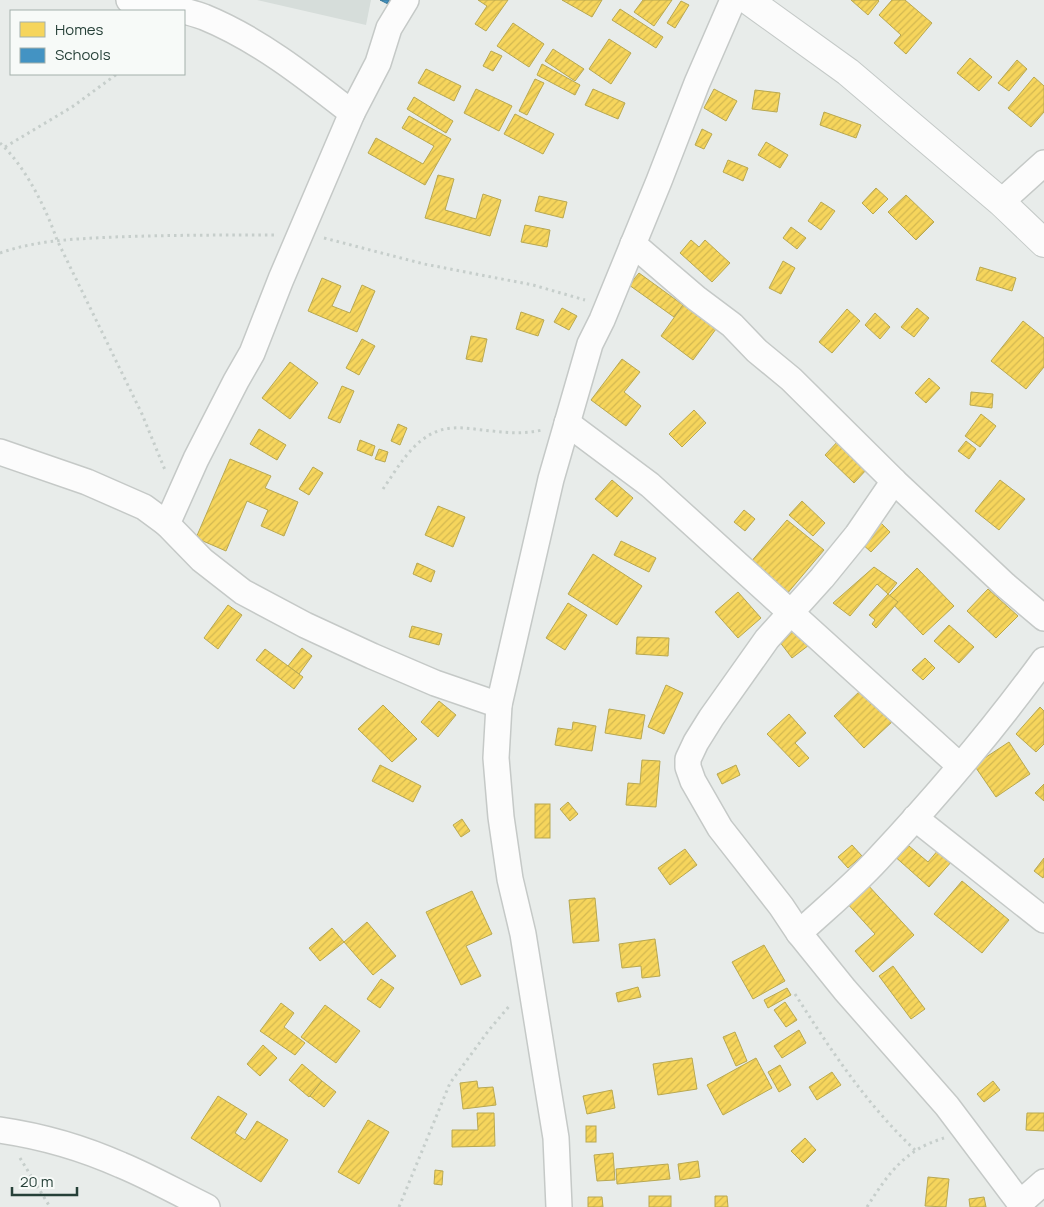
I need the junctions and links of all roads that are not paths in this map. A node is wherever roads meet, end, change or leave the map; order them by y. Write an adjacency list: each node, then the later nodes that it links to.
1 (129, 0): 5 (street)
2 (406, 0): 7 (street)
3 (733, 0): 11 (street)
4 (748, 0): 9 (street)
5 (179, 10)
6 (185, 12): 7 (street)
7 (352, 113): 15 (street)
8 (1044, 163): 9 (street)
9 (1001, 202): 10 (street)
10 (1044, 243)
11 (633, 244): 12 (street); 14 (street)
12 (567, 423): 16 (street); 19 (street)
13 (0, 452): 15 (street)
14 (894, 481): 16 (street); 17 (street)
15 (167, 524): 19 (street)
16 (791, 613): 20 (street); 23 (street)
17 (1044, 618)
18 (1044, 660): 20 (street)
19 (499, 705): 27 (street)
20 (960, 766): 21 (street)
21 (915, 818): 22 (street); 23 (street)
22 (1044, 920)
23 (799, 933): 25 (street)
24 (3, 1130): 26 (street)
25 (1044, 1182)
26 (207, 1207)
27 (560, 1207)

